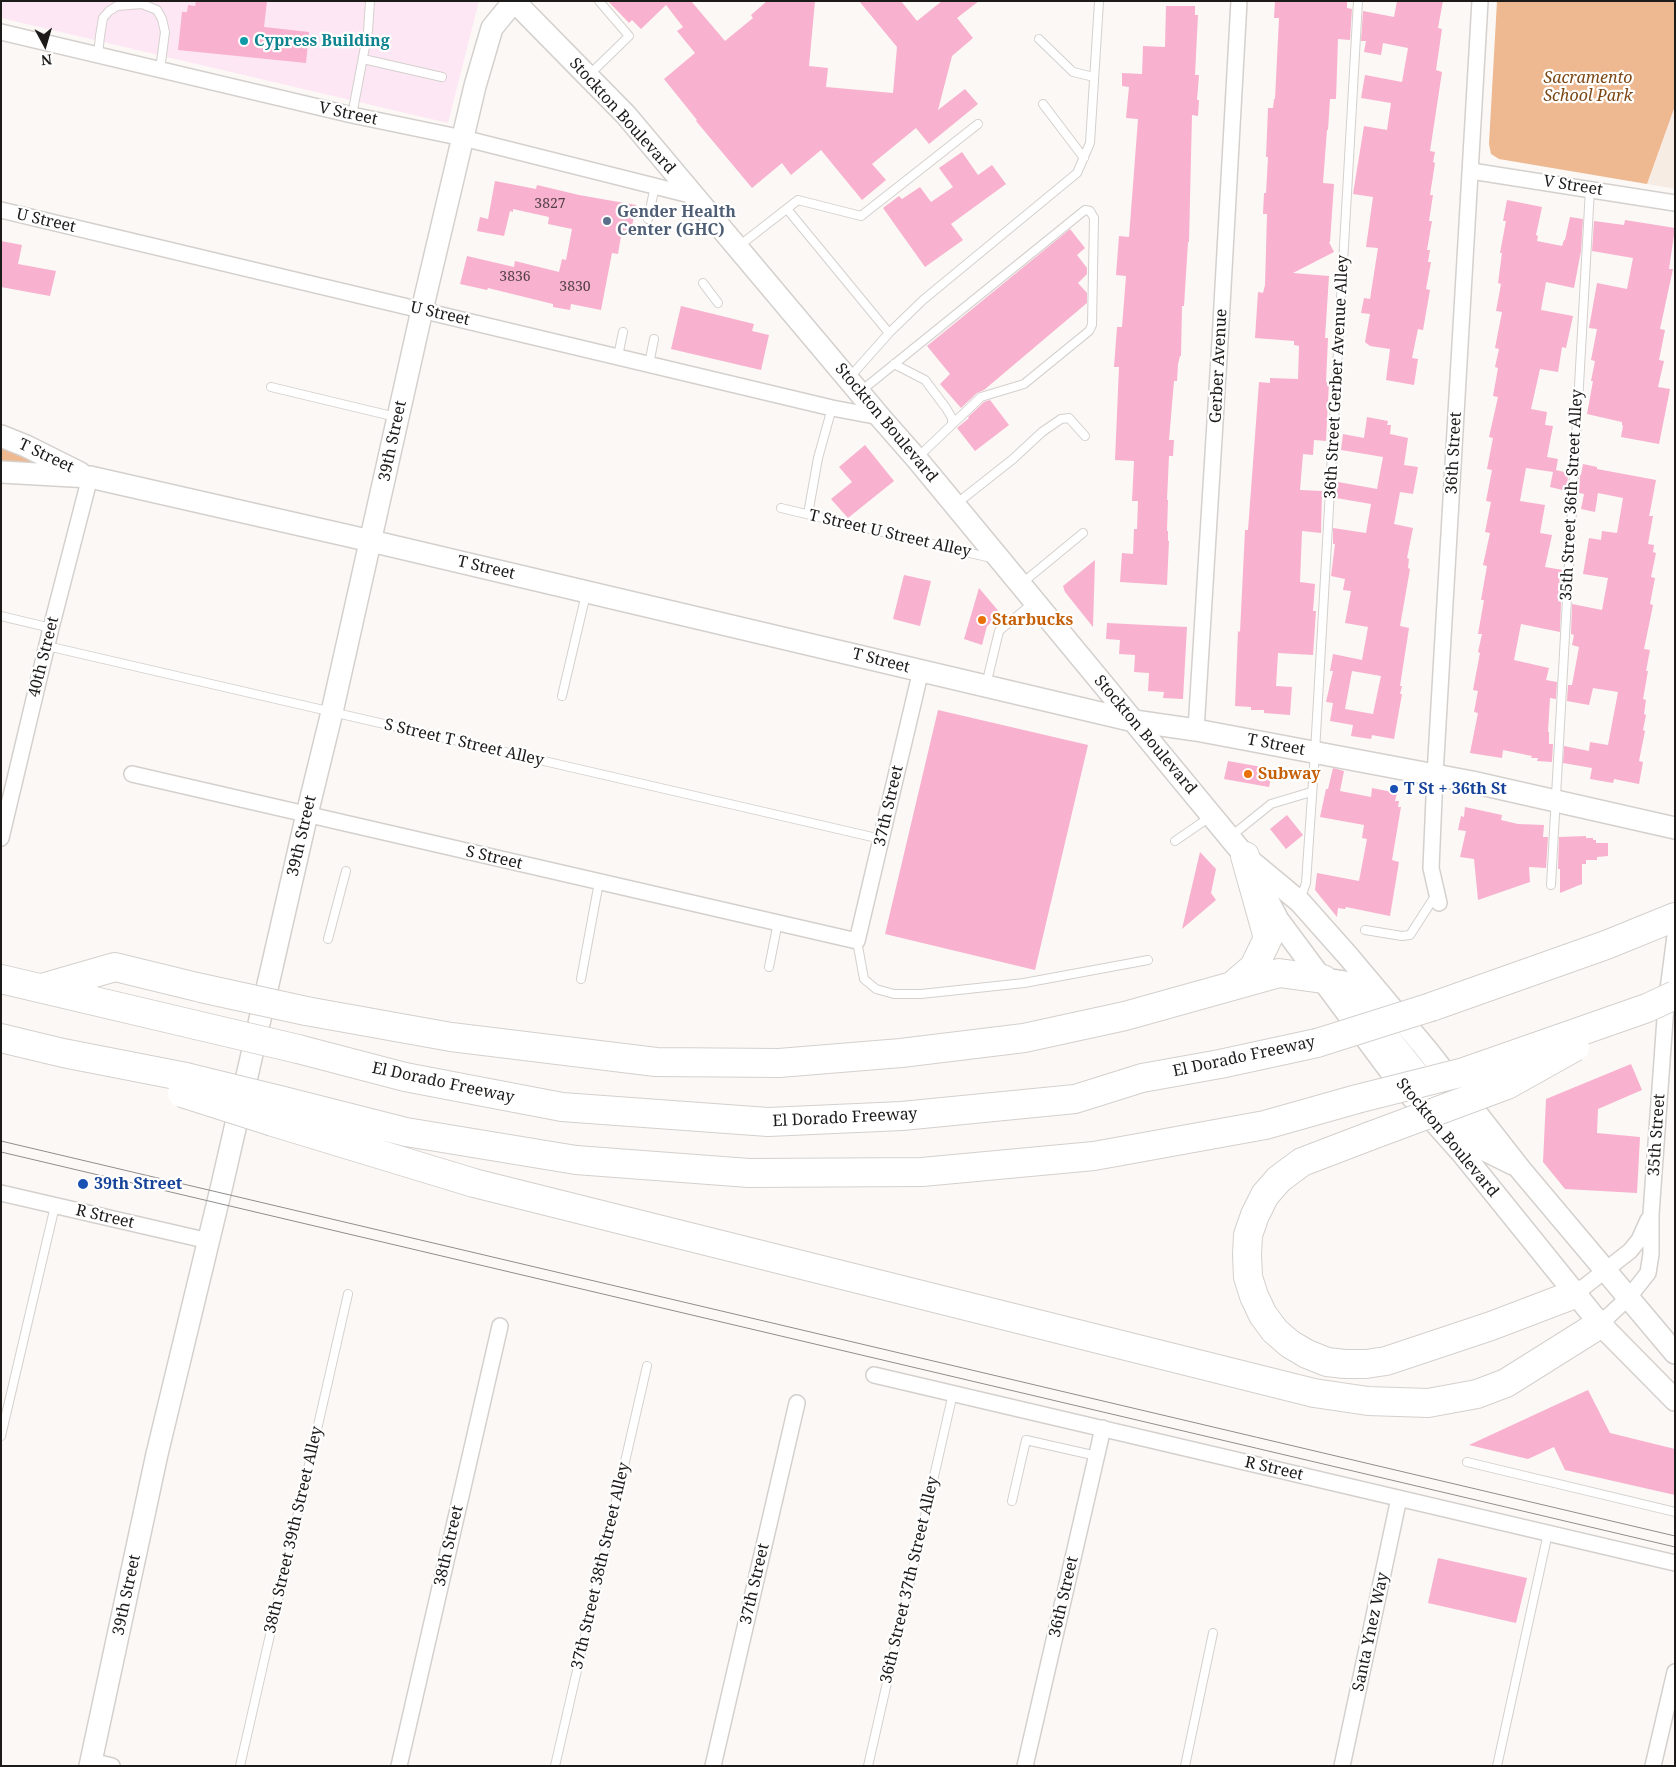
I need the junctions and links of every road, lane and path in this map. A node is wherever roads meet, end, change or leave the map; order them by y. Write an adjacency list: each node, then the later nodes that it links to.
1 (370, 1): 11 (lane)
2 (514, 1): 13 (street, Stockton Boulevard); 19 (street, 39th Street)
3 (599, 1): 13 (lane)
4 (1240, 1): 67 (street, Gerber Avenue)
5 (1358, 1): 68 (lane, 36th Street Gerber Avenue Alley)
6 (1480, 1): 21 (street, 36th Street)
7 (1100, 2): 15 (lane)
8 (1, 32): 10 (street, V Street)
9 (1039, 39): 15 (lane)
10 (98, 55): 12 (street, V Street); 12 (lane)
11 (363, 59): 14 (lane); 17 (lane)
12 (160, 70): 17 (street, V Street)
13 (587, 76): 24 (street, Stockton Boulevard)
14 (442, 77)
15 (1094, 77): 20 (lane)
16 (1043, 104): 20 (lane)
17 (352, 115): 19 (street, V Street)
18 (978, 124): 26 (lane)
19 (463, 138): 22 (street, V Street); 32 (street, 39th Street)
20 (1084, 158): 34 (lane)
21 (1471, 171): 23 (street, V Street); 70 (street, 36th Street)
22 (655, 186): 24 (street, V Street); 28 (lane)
23 (1590, 189): 25 (street, V Street); 72 (lane, 35th Street 36th Street Alley)
24 (694, 196): 29 (street, Stockton Boulevard)
25 (1675, 203)
26 (787, 209): 29 (lane); 34 (lane)
27 (1, 210): 32 (street, U Street)
28 (648, 219)
29 (737, 247): 39 (street, Stockton Boulevard)
30 (703, 283): 31 (lane)
31 (718, 303)
32 (422, 310): 36 (street, U Street); 42 (street, 39th Street)
33 (624, 332): 36 (lane)
34 (889, 333): 39 (lane)
35 (654, 339): 37 (lane)
36 (618, 356): 37 (street, U Street)
37 (648, 364): 41 (street, U Street)
38 (894, 364): 39 (lane); 44 (lane); 44 (lane)
39 (854, 386): 43 (street, Stockton Boulevard)
40 (271, 387): 42 (lane)
41 (832, 408): 43 (street, U Street); 52 (lane)
42 (398, 417): 54 (street, 39th Street)
43 (880, 418): 47 (street, Stockton Boulevard)
44 (952, 424): 47 (lane)
45 (1, 436): 49 (street, T Street)
46 (1085, 436): 50 (lane)
47 (916, 458): 50 (street, Stockton Boulevard)
48 (1, 472): 49 (street, T Street)
49 (90, 477): 54 (street, T Street); 60 (street, 40th Street)
50 (955, 506): 55 (street, Stockton Boulevard)
51 (781, 508): 52 (lane, T Street U Street Alley)
52 (808, 514): 55 (lane, T Street U Street Alley)
53 (1083, 533): 56 (lane)
54 (371, 541): 57 (street, T Street); 65 (street, 39th Street)
55 (998, 559): 56 (street, Stockton Boulevard)
56 (1020, 585): 58 (street, Stockton Boulevard)
57 (586, 592): 62 (street, T Street); 64 (lane)
58 (1034, 602): 63 (lane); 66 (street, Stockton Boulevard)
59 (1, 616): 60 (lane)
60 (51, 628): 61 (street, 40th Street)
61 (46, 646): 65 (lane, S Street T Street Alley); 76 (street, 40th Street)
62 (921, 670): 63 (street, T Street); 77 (street, 37th Street)
63 (986, 685): 66 (street, T Street)
64 (562, 696)
65 (332, 712): 73 (street, 39th Street); 77 (lane, S Street T Street Alley)
66 (1134, 721): 67 (street, T Street); 74 (street, Stockton Boulevard)
67 (1196, 730): 68 (street, T Street)
68 (1316, 752): 70 (street, T Street); 71 (lane, 36th Street Gerber Avenue Alley)
69 (132, 774): 73 (street, S Street)
70 (1435, 775): 72 (street, T Street); 83 (street, 36th Street)
71 (1311, 792): 79 (lane); 84 (lane, 36th Street Gerber Avenue Alley)
72 (1555, 800): 75 (street, T Street); 82 (lane, 35th Street 36th Street Alley)
73 (307, 814): 81 (street, S Street); 106 (street, 39th Street)
74 (1212, 816): 78 (lane); 79 (street, Stockton Boulevard)
75 (1675, 828)
76 (1, 838)
77 (881, 839): 90 (street, 37th Street)
78 (1175, 841)
79 (1238, 846): 84 (street, Stockton Boulevard); 95 (street, Stockton Boulevard); 96 (highway)
80 (346, 871): 89 (lane)
81 (598, 882): 86 (street, S Street); 94 (lane)
82 (1551, 885)
83 (1438, 898): 87 (lane)
84 (1300, 902): 102 (street, Stockton Boulevard)
85 (1675, 917): 97 (highway, El Dorado Freeway, bridge)
86 (778, 922): 90 (street, S Street); 92 (lane)
87 (1365, 930)
88 (1675, 936): 105 (street, 35th Street)
89 (328, 939)
90 (857, 941): 91 (lane)
91 (1148, 960)
92 (769, 967)
93 (1, 979): 97 (highway, El Dorado Freeway)
94 (581, 979)
95 (1323, 979): 96 (highway); 102 (street); 109 (street, Stockton Boulevard)
96 (1231, 987): 97 (highway, bridge)
97 (40, 988)
98 (1675, 996): 99 (highway, bridge)
99 (1647, 1008): 101 (highway, bridge); 109 (highway, bridge)
100 (1, 1038): 101 (highway, bridge)
101 (277, 1111): 111 (highway)
102 (1520, 1168): 107 (street, Stockton Boulevard)
103 (1, 1193): 104 (street, R Street)
104 (56, 1206): 106 (street, R Street); 120 (lane)
105 (1651, 1214): 107 (street, 35th Street); 110 (street, 35th Street)
106 (209, 1241): 130 (street, 39th Street)
107 (1605, 1270): 109 (street, 35th Street); 110 (street, Stockton Boulevard)
108 (348, 1294): 132 (lane, 38th Street 39th Street Alley)
109 (1574, 1294): 111 (street, Stockton Boulevard)
110 (1628, 1297): 111 (street, 35th Street); 113 (street, Stockton Boulevard)
111 (1600, 1324): 117 (street, Stockton Boulevard)
112 (500, 1326): 133 (street, 38th Street)
113 (1675, 1353)
114 (647, 1366): 134 (lane, 37th Street 38th Street Alley)
115 (874, 1375): 116 (street, R Street)
116 (953, 1393): 119 (street, R Street); 136 (lane, 36th Street 37th Street Alley)
117 (1675, 1400)
118 (797, 1403): 135 (street, 37th Street)
119 (1103, 1428): 121 (street, 36th Street); 123 (street, R Street)
120 (1, 1436)
121 (1097, 1456): 124 (lane); 137 (street, 36th Street)
122 (1467, 1462): 125 (lane)
123 (1399, 1498): 126 (street, R Street); 139 (street, Santa Ynez Way)
124 (1012, 1501)
125 (1675, 1512)
126 (1548, 1533): 127 (street, R Street); 140 (lane)
127 (1675, 1563)
128 (1213, 1633): 138 (lane)
129 (1675, 1672): 141 (street)
130 (91, 1763): 131 (street)
131 (112, 1766)
132 (240, 1766)
133 (399, 1766)
134 (555, 1766)
135 (713, 1766)
136 (868, 1766)
137 (1025, 1766)
138 (1185, 1766)
139 (1342, 1766)
140 (1498, 1766)
141 (1654, 1766)

